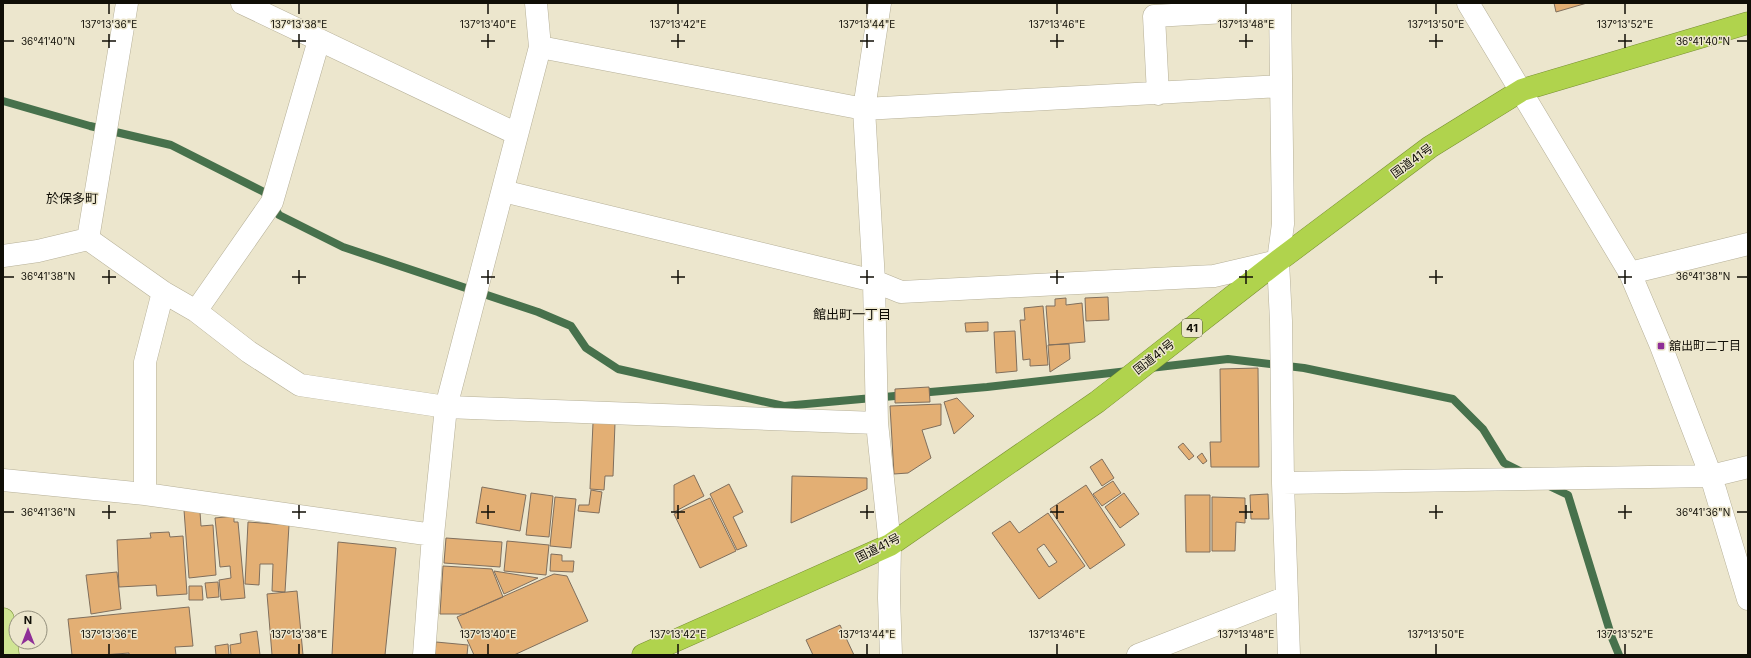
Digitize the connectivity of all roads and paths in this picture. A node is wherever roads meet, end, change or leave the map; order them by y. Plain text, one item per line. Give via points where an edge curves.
1 (127, 3) edge
2 (242, 3) edge
3 (536, 3) edge
4 (880, 3) edge
5 (1468, 3) edge
6 (1280, 6) edge
7 (1748, 23) edge
8 (319, 40) junction
9 (540, 47) junction
10 (1281, 86) junction
11 (1522, 90) junction
12 (1158, 94) junction
13 (864, 109) junction
14 (517, 134) junction
15 (502, 191) junction
16 (88, 240) junction
17 (1748, 244) edge
18 (3, 256) edge
19 (1278, 261) junction
20 (1630, 273) junction
21 (874, 281) junction
22 (163, 292) junction
23 (196, 311) junction
24 (446, 407) junction
25 (877, 423) junction
26 (1748, 467) edge
27 (1711, 476) junction
28 (3, 480) edge
29 (1283, 483) junction
30 (145, 494) junction
31 (433, 535) junction
32 (890, 544) junction
33 (1287, 597) junction
34 (1748, 599) edge
35 (3, 619) edge
36 (8, 655) edge
37 (424, 655) edge
38 (642, 655) edge
39 (891, 655) edge
40 (1138, 655) edge
41 (1289, 655) edge

1 - 16 street
2 - 8 street
3 - 9 street
4 - 13 street
5 - 11 street
6 - 10 street
6 - 12 street via 1154,16
7 - 11 highway, 国道41号 / 41
8 - 14 street
8 - 23 street via 272,202
9 - 13 street
9 - 14 street
10 - 12 street
10 - 19 street via 1283,224
11 - 19 highway, 国道41号 / 41 via 1430,147
11 - 20 street
12 - 13 street
13 - 21 street
14 - 15 street
15 - 21 street
15 - 24 street
16 - 18 street
16 - 22 street
17 - 20 street
19 - 21 street via 1214,276 901,292
19 - 29 street
19 - 32 highway, 国道41号 / 41 via 1097,402
20 - 27 street
21 - 25 street
22 - 23 street
22 - 30 street via 145,362
23 - 24 street via 249,352 300,385
24 - 25 street
24 - 31 street
25 - 32 street
26 - 27 street
27 - 29 street
27 - 34 street
28 - 30 street
29 - 33 street
30 - 31 street
31 - 37 street
32 - 38 highway, 国道41号 / 41
32 - 39 street
33 - 40 street
33 - 41 street
35 - 36 main road

